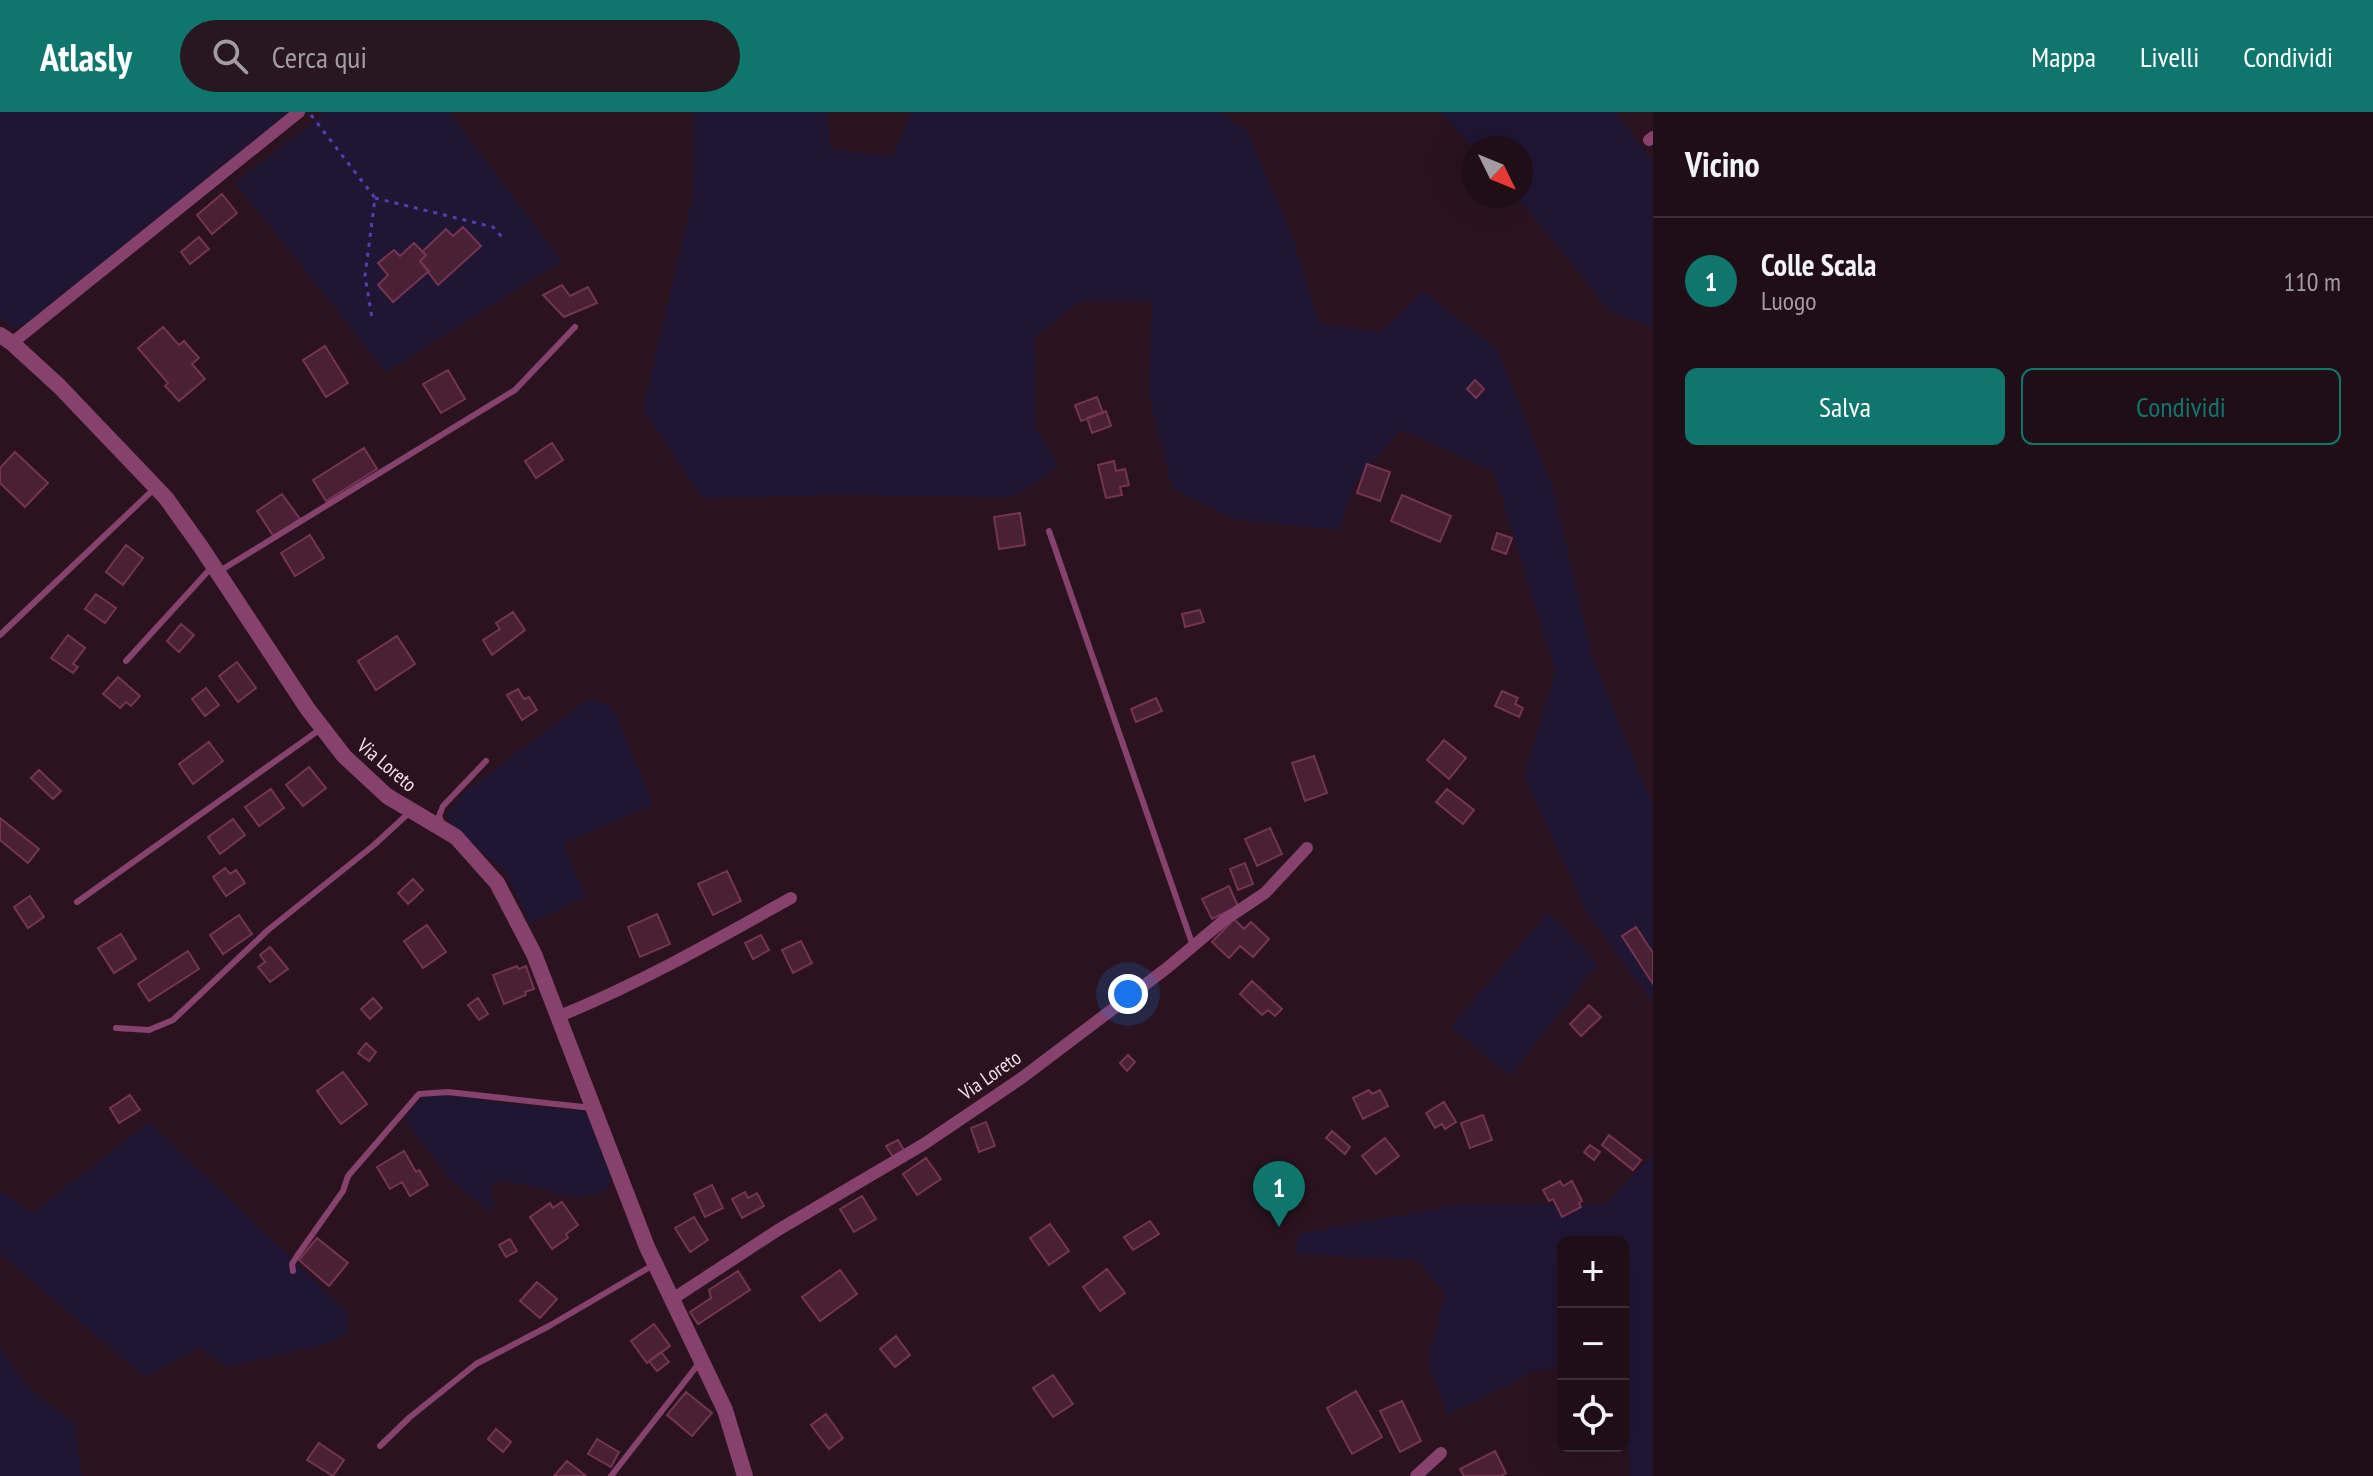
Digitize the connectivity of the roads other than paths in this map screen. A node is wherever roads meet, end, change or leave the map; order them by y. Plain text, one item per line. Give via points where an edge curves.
1 (299, 112) edge
2 (575, 327) dead end
3 (4, 336) edge
4 (157, 487) junction
5 (1049, 531) dead end
6 (216, 568) junction
7 (0, 635) edge
8 (126, 661) dead end
9 (322, 728) junction
10 (486, 761) dead end
11 (411, 810) junction
12 (445, 829) junction
13 (1307, 848) dead end
14 (791, 898) dead end
15 (77, 902) dead end
16 (1193, 946) junction
17 (557, 1017) junction
18 (116, 1028) dead end
19 (592, 1108) junction
20 (655, 1264) junction
21 (293, 1271) dead end
22 (671, 1300) junction
23 (702, 1359) junction
24 (380, 1446) dead end
25 (1441, 1453) dead end
26 (611, 1476) edge
27 (745, 1476) edge
28 (1416, 1476) edge

1 - 3 street, Via Loreto
2 - 6 lane via 515,390
3 - 4 street, Via Loreto
4 - 6 street, Via Loreto
4 - 7 lane
5 - 16 lane
6 - 8 lane
6 - 9 street, Via Loreto
9 - 11 street, Via Loreto via 354,767
9 - 15 lane
10 - 12 lane via 439,811
11 - 12 street, Via Loreto
11 - 18 lane via 268,930 173,1020 149,1030
12 - 17 street, Via Loreto via 503,892
13 - 16 street, Via Loreto via 1265,893
14 - 17 street via 670,966
16 - 22 street, Via Loreto via 952,1126
17 - 19 street, Via Loreto
19 - 20 street, Via Loreto
19 - 21 lane via 448,1092 419,1094 348,1176 292,1264
20 - 22 street, Via Loreto
20 - 24 lane via 476,1364
22 - 23 street, Via Loreto
23 - 26 lane
23 - 27 street, Via Loreto
25 - 28 street

